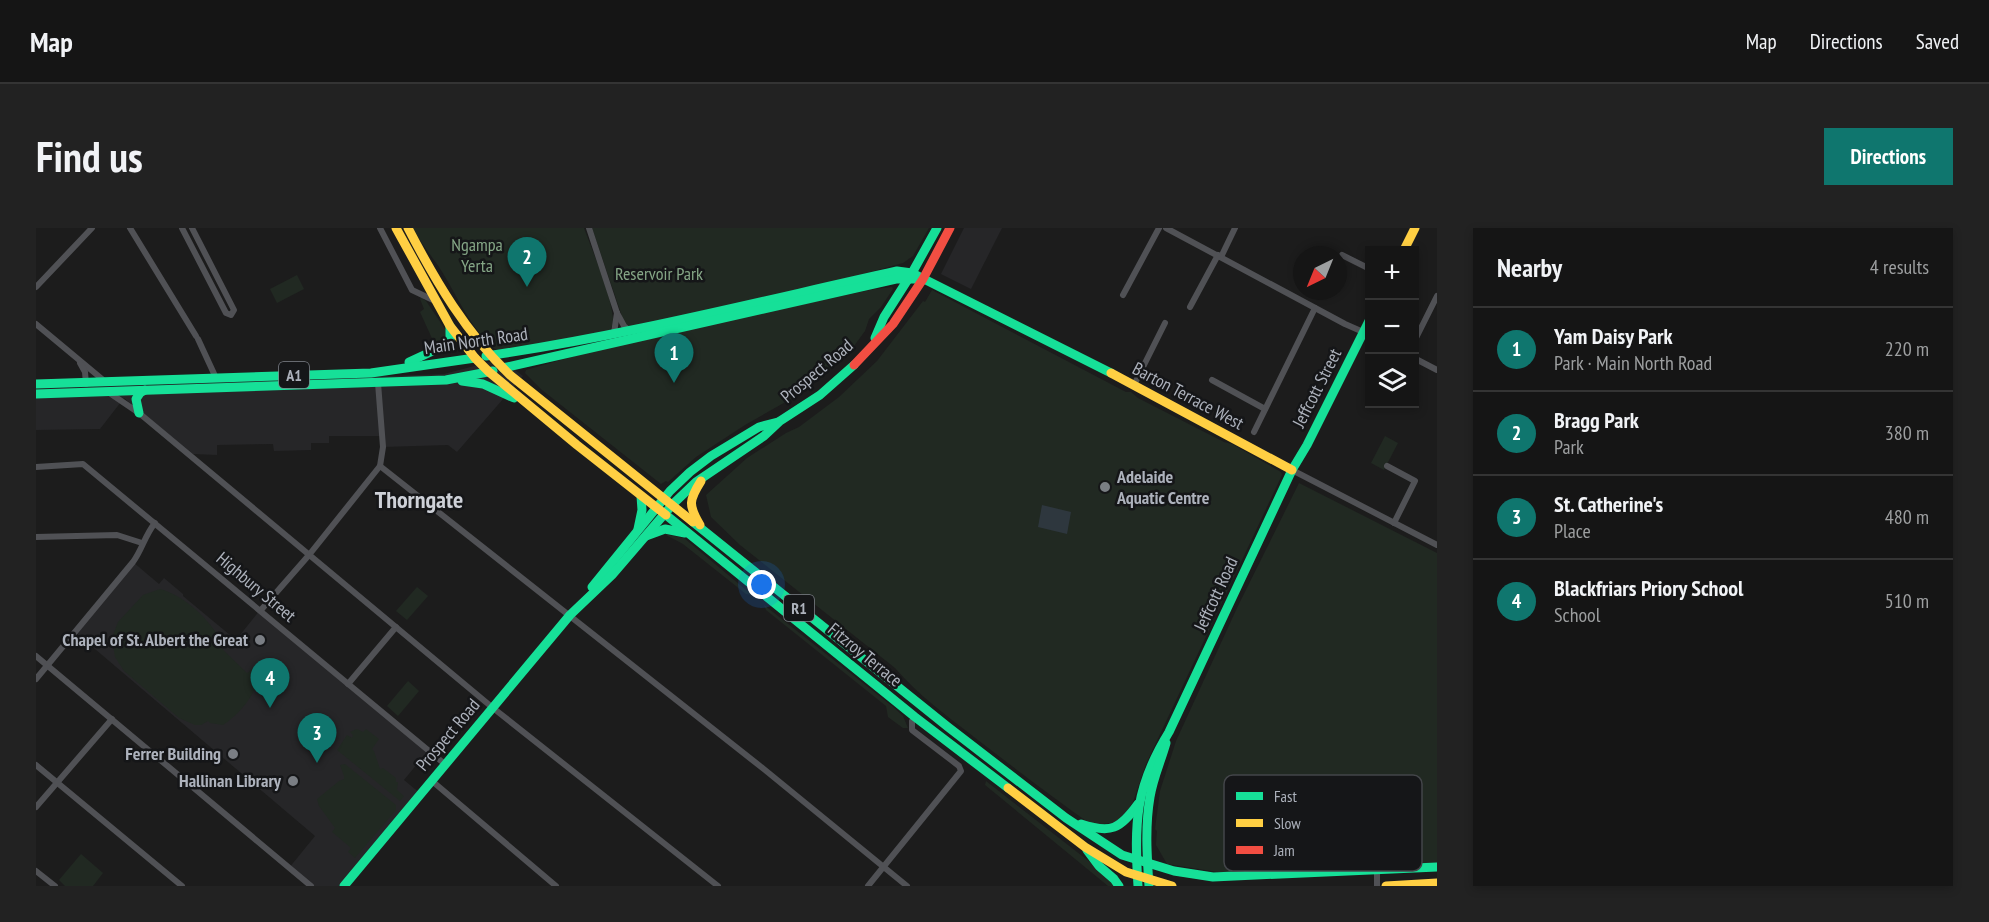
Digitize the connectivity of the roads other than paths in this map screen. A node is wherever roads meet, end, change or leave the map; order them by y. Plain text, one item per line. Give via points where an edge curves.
1 (92, 228) edge
2 (130, 228) edge
3 (182, 228) edge
4 (192, 228) edge
5 (380, 228) edge
6 (396, 228) edge
7 (408, 228) edge
8 (589, 228) edge
9 (937, 228) edge
10 (950, 228) edge
11 (1159, 228) edge
12 (1166, 228) edge
13 (1235, 228) edge
14 (1415, 228) edge
15 (1406, 246) edge
16 (1220, 256) junction
17 (1347, 258) edge
18 (1365, 266) edge
19 (910, 276) junction
20 (923, 279) junction
21 (36, 287) edge
22 (1123, 295) dead end
23 (1437, 296) edge
24 (435, 301) junction
25 (1190, 307) dead end
26 (1315, 308) junction
27 (617, 313) junction
28 (1165, 323) dead end
29 (36, 324) edge
30 (450, 326) junction
31 (629, 330) junction
32 (1419, 332) edge
33 (614, 333) junction
34 (1365, 333) edge
35 (1365, 335) edge
36 (873, 343) junction
37 (490, 356) junction
38 (475, 358) junction
39 (78, 359) junction
40 (1419, 361) edge
41 (503, 368) junction
42 (1437, 370) edge
43 (382, 372) junction
44 (489, 372) junction
45 (446, 380) junction
46 (1212, 380) dead end
47 (217, 383) junction
48 (378, 383) junction
49 (36, 384) edge
50 (1134, 385) junction
51 (86, 387) junction
52 (105, 387) junction
53 (145, 390) junction
54 (36, 394) edge
55 (531, 406) junction
56 (1265, 409) junction
57 (139, 413) junction
58 (780, 421) junction
59 (1254, 432) dead end
60 (584, 435) junction
61 (577, 445) junction
62 (36, 466) edge
63 (380, 466) junction
64 (1387, 466) dead end
65 (1292, 470) junction
66 (708, 472) junction
67 (641, 496) junction
68 (668, 501) junction
69 (660, 511) junction
70 (155, 523) junction
71 (1394, 523) junction
72 (702, 528) junction
73 (642, 533) junction
74 (692, 535) junction
75 (36, 537) edge
76 (142, 543) junction
77 (1437, 545) edge
78 (309, 555) junction
79 (762, 578) junction
80 (764, 595) junction
81 (261, 610) junction
82 (570, 615) junction
83 (815, 620) junction
84 (396, 627) junction
85 (36, 656) edge
86 (48, 665) junction
87 (863, 674) junction
88 (887, 678) junction
89 (36, 679) edge
90 (348, 684) junction
91 (493, 708) junction
92 (915, 717) junction
93 (112, 719) junction
94 (948, 727) junction
95 (1169, 732) junction
96 (36, 765) edge
97 (446, 765) junction
98 (986, 772) junction
99 (432, 781) junction
100 (57, 783) junction
101 (1138, 804) junction
102 (36, 807) edge
103 (1066, 818) junction
104 (1085, 848) junction
105 (1135, 860) junction
106 (1147, 864) junction
107 (884, 867) junction
108 (1437, 867) edge
109 (1422, 868) edge
110 (36, 871) edge
111 (1377, 871) joint
112 (1138, 881) edge
113 (1148, 883) edge
114 (1437, 883) edge
115 (54, 886) edge
116 (182, 886) edge
117 (310, 886) edge
118 (344, 886) edge
119 (556, 886) edge
120 (718, 886) edge
121 (868, 886) edge
122 (907, 886) edge
123 (1119, 886) edge
124 (1172, 886) edge
125 (1377, 886) edge
126 (1386, 886) edge

1 - 21 street
2 - 47 street via 197,338
3 - 4 street via 226,313 231,315 234,310
5 - 24 street via 412,290
6 - 24 main road, R1
7 - 37 main road, R1 via 451,301
8 - 27 street
9 - 19 main road, Prospect Road
10 - 20 main road, Prospect Road
11 - 22 street
12 - 16 street
13 - 16 street
14 - 15 main road
16 - 25 street
16 - 26 street
17 - 18 street
19 - 20 main road
19 - 31 main road, Main North Road via 897,271
19 - 36 main road, Prospect Road
19 - 41 main road, Main North Road
20 - 36 main road, Prospect Road via 893,324
20 - 50 main road, Barton Terrace West
23 - 32 street
24 - 30 main road, R1
26 - 34 street
26 - 56 street
27 - 31 street
27 - 33 street
28 - 50 street
29 - 39 street
30 - 38 main road, R1
30 - 43 main road via 450,343
31 - 33 main road, Main North Road
33 - 37 main road, Main North Road
35 - 65 main road, Jeffcott Street
36 - 58 main road, Prospect Road via 829,387
37 - 38 main road, Main North Road / A1
37 - 41 main road, Fitzroy Terrace / R1
38 - 43 main road, Main North Road / A1
38 - 44 main road, R1
39 - 51 street via 85,372
39 - 52 street
40 - 42 street
41 - 44 main road, Main North Road
41 - 60 main road, Fitzroy Terrace / R1
43 - 47 main road, Main North Road / A1
44 - 45 main road, Main North Road / A1
44 - 55 main road, Fitzroy Terrace / R1
45 - 48 main road, Main North Road / A1
45 - 55 main road via 483,384
46 - 56 street
47 - 48 main road, Main North Road / A1
47 - 52 main road, Main North Road / A1
47 - 53 main road, Main North Road / A1
48 - 63 street via 383,447
49 - 51 main road, Main North Road / A1
50 - 65 main road, Barton Terrace West
51 - 52 main road, Main North Road / A1
51 - 54 main road, Main North Road / A1
52 - 53 main road, Main North Road / A1
52 - 57 street
53 - 57 main road via 136,399
55 - 61 main road, Fitzroy Terrace / R1
56 - 59 street
57 - 78 street
58 - 66 main road, Prospect Road
58 - 68 main road, Prospect Road via 759,427 711,456 690,472
60 - 61 main road
60 - 68 main road, Fitzroy Terrace / R1
61 - 67 main road, Fitzroy Terrace / R1
62 - 70 street, Highbury Street via 83,464
63 - 78 street
63 - 82 street
64 - 71 street via 1415,481
65 - 71 street, Barton Terrace West
65 - 95 main road, Jeffcott Road
66 - 68 main road, Prospect Road
66 - 72 main road via 690,504
67 - 69 main road, Fitzroy Terrace / R1
67 - 73 main road
68 - 69 main road, Prospect Road
68 - 72 main road, Fitzroy Terrace / R1
69 - 73 main road, Prospect Road
69 - 74 main road, Fitzroy Terrace / R1
70 - 76 street
70 - 81 street, Highbury Street
71 - 77 street, Barton Terrace West
72 - 79 main road, Fitzroy Terrace / R1
73 - 74 main road via 664,528
73 - 82 main road, Prospect Road via 612,575
74 - 80 main road, Fitzroy Terrace / R1
75 - 76 street via 117,535
76 - 86 street via 133,562
78 - 81 street
78 - 84 street
79 - 80 main road
79 - 83 main road, Fitzroy Terrace / R1
80 - 87 main road, Fitzroy Terrace / R1
81 - 90 street, Highbury Street
82 - 91 main road, Prospect Road
82 - 107 street
83 - 87 main road via 812,627 850,657
83 - 88 main road, Fitzroy Terrace / R1
84 - 90 street
84 - 91 street
85 - 86 street
86 - 89 street
86 - 93 street
87 - 92 main road, Fitzroy Terrace / R1
88 - 92 main road via 896,693 914,708
88 - 94 main road, Fitzroy Terrace / R1
90 - 97 street, Highbury Street
91 - 97 main road, Prospect Road
91 - 120 street
92 - 98 main road, Fitzroy Terrace / R1
92 - 107 street via 912,730 961,771
93 - 100 street
93 - 117 street
94 - 98 main road via 985,764
94 - 103 main road, Fitzroy Terrace / R1
95 - 101 main road, Jeffcott Road via 1150,766
95 - 106 main road, Jeffcott Road via 1151,793
96 - 100 street
97 - 99 main road, Prospect Road
98 - 104 main road, Fitzroy Terrace / R1
99 - 118 main road, Prospect Road
99 - 119 street
100 - 102 street
100 - 116 street
101 - 103 main road via 1126,821 1105,831
101 - 105 main road, Jeffcott Road
103 - 105 main road, Fitzroy Terrace / R1
104 - 112 main road, Fitzroy Terrace / R1
104 - 123 main road
105 - 106 main road, R1
105 - 112 main road, Jeffcott Road
106 - 111 main road, R1 via 1213,877
106 - 113 main road, Jeffcott Road
107 - 121 street
107 - 122 street
108 - 109 main road, R1
110 - 115 street
111 - 125 street
112 - 113 main road, Fitzroy Terrace / R1
113 - 124 main road, R1
114 - 126 main road

